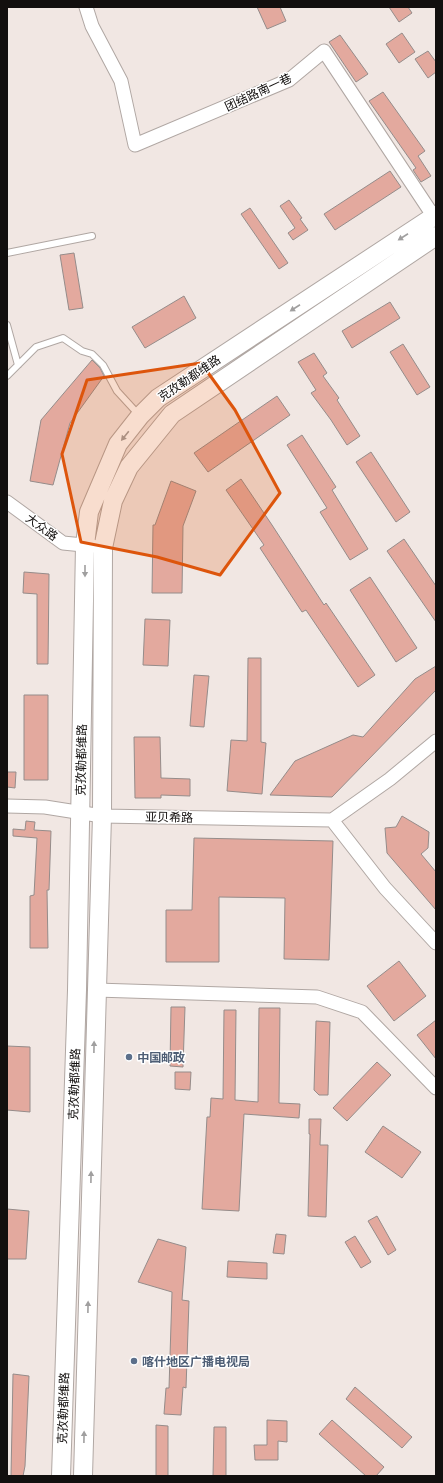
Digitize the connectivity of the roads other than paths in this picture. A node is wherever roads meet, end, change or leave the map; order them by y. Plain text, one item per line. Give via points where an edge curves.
1 (86, 7) edge
2 (435, 217) edge
3 (92, 236) dead end
4 (436, 236) edge
5 (7, 253) edge
6 (7, 325) edge
7 (18, 365) junction
8 (7, 376) edge
9 (140, 416) junction
10 (7, 502) edge
11 (85, 545) junction
12 (103, 548) junction
13 (436, 740) edge
14 (7, 806) edge
15 (80, 812) junction
16 (102, 816) junction
17 (332, 820) junction
18 (436, 943) edge
19 (96, 990) junction
20 (436, 1088) edge
21 (61, 1476) edge
22 (83, 1476) edge

1 - 2 street, 团结路南一巷 via 92,26 121,81 135,145 289,80 324,51
2 -> 9 main road, 克孜勒都维路 via 158,398
3 - 5 lane
4 - 12 main road, 克孜勒都维路 via 172,414 129,467 113,501
6 - 7 lane
7 - 8 lane
7 - 9 lane via 36,347 63,338 92,354 103,365 117,391
9 -> 11 main road, 克孜勒都维路 via 118,444 101,482 89,512
10 - 11 street, 大众路 via 63,543
11 - 12 street, 大众路
11 -> 15 main road, 克孜勒都维路
12 - 16 main road, 克孜勒都维路
13 - 17 street via 390,779
14 - 15 street, 亚贝希路 via 45,807
15 - 16 street, 亚贝希路
15 - 21 main road, 克孜勒都维路
16 - 17 street, 亚贝希路
16 - 19 main road, 克孜勒都维路
17 - 18 street via 385,888
19 - 20 street via 317,997 362,1012
22 -> 19 main road, 克孜勒都维路

